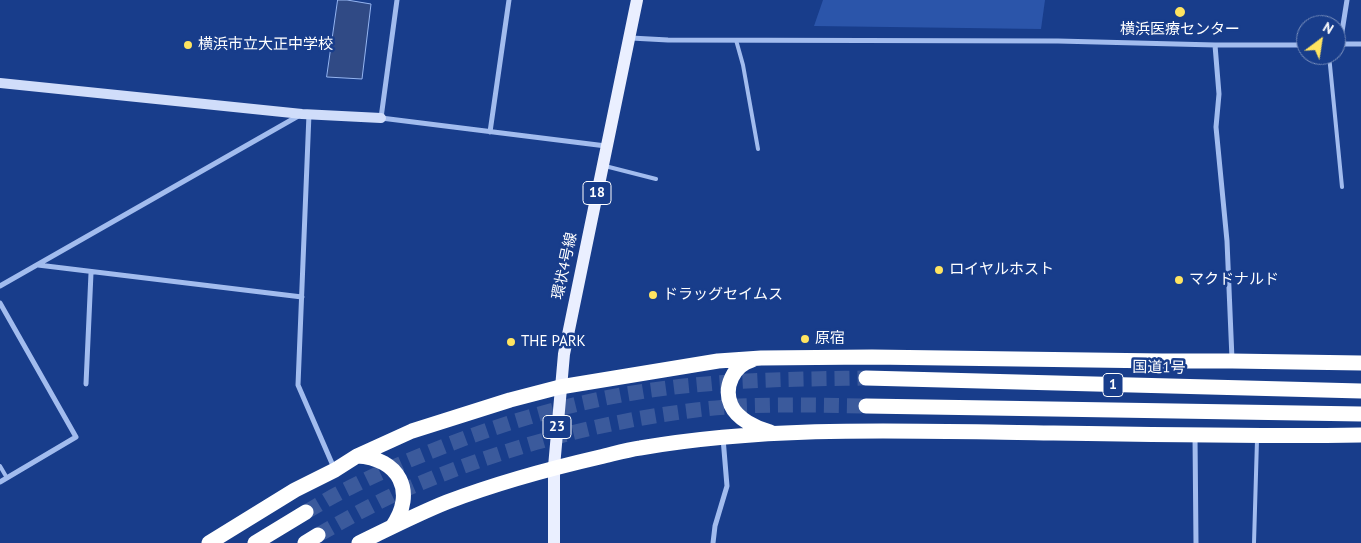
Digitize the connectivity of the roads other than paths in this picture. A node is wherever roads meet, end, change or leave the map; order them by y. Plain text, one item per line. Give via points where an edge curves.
1 (397, 0) edge
2 (509, 0) edge
3 (637, 0) edge
4 (1347, 0) edge
5 (1344, 15) edge
6 (630, 38) junction
7 (736, 40) junction
8 (1346, 44) edge
9 (1361, 44) edge
10 (1216, 45) junction
11 (1296, 45) edge
12 (1330, 65) edge
13 (0, 83) edge
14 (306, 114) junction
15 (382, 118) junction
16 (490, 132) junction
17 (606, 146) junction
18 (758, 149) dead end
19 (602, 165) junction
20 (656, 179) dead end
21 (1342, 187) dead end
22 (37, 265) junction
23 (91, 273) junction
24 (0, 286) edge
25 (302, 297) junction
26 (0, 303) edge
27 (761, 358) junction
28 (1232, 361) junction
29 (1361, 364) edge
30 (866, 378) tunnel mouth
31 (86, 384) dead end
32 (560, 387) junction
33 (1361, 391) edge
34 (866, 406) tunnel mouth
35 (1361, 414) edge
36 (773, 433) junction
37 (1195, 435) junction
38 (1361, 435) edge
39 (1257, 436) junction
40 (723, 437) junction
41 (357, 456) junction
42 (0, 466) edge
43 (554, 467) junction
44 (335, 470) junction
45 (7, 478) junction
46 (0, 482) edge
47 (306, 512) tunnel mouth
48 (392, 527) junction
49 (318, 535) tunnel mouth
50 (209, 543) edge
51 (255, 543) edge
52 (305, 543) edge
53 (359, 543) edge
54 (554, 543) edge
55 (713, 543) edge
56 (1196, 543) edge
57 (1254, 543) edge

1 - 15 street
2 - 16 street
3 - 6 main road, 環状4号線 / 18
4 - 5 street
6 - 7 street
6 - 17 main road, 環状4号線 / 18
7 - 10 street via 1058,40
7 - 18 lane
8 - 9 street
10 - 11 street
10 - 28 street via 1219,94 1216,127 1227,241
12 - 21 lane
13 - 14 street
14 - 15 street
14 - 22 street
14 - 25 street
15 - 16 street
16 - 17 street
17 - 19 main road, 環状4号線 / 18
19 - 20 lane
19 - 32 main road, 環状4号線 / 18
22 - 23 street
22 - 24 street
23 - 25 street
23 - 31 street
25 - 44 street via 298,385
26 - 45 street via 76,437
27 - 28 highway
27 - 32 highway via 718,361
27 - 36 highway via 739,367 733,375 729,395 731,406 738,415 748,423
28 - 29 highway
30 - 33 highway, 国道1号 / 1
32 - 41 highway via 412,431
32 - 43 main road, 環状4号線 / 23
34 - 35 highway, 1
36 - 37 highway via 907,431
36 - 40 highway
37 - 39 highway
37 - 56 street
38 - 39 highway
39 - 57 lane
40 - 43 highway via 637,448
40 - 55 street via 727,486
41 - 44 highway
41 - 48 highway via 380,461 398,476 404,500
42 - 45 lane
43 - 48 highway via 447,502
43 - 54 main road, 環状4号線 / 23
44 - 50 highway via 295,490
45 - 46 street
47 - 51 highway
48 - 53 highway
49 - 52 highway

